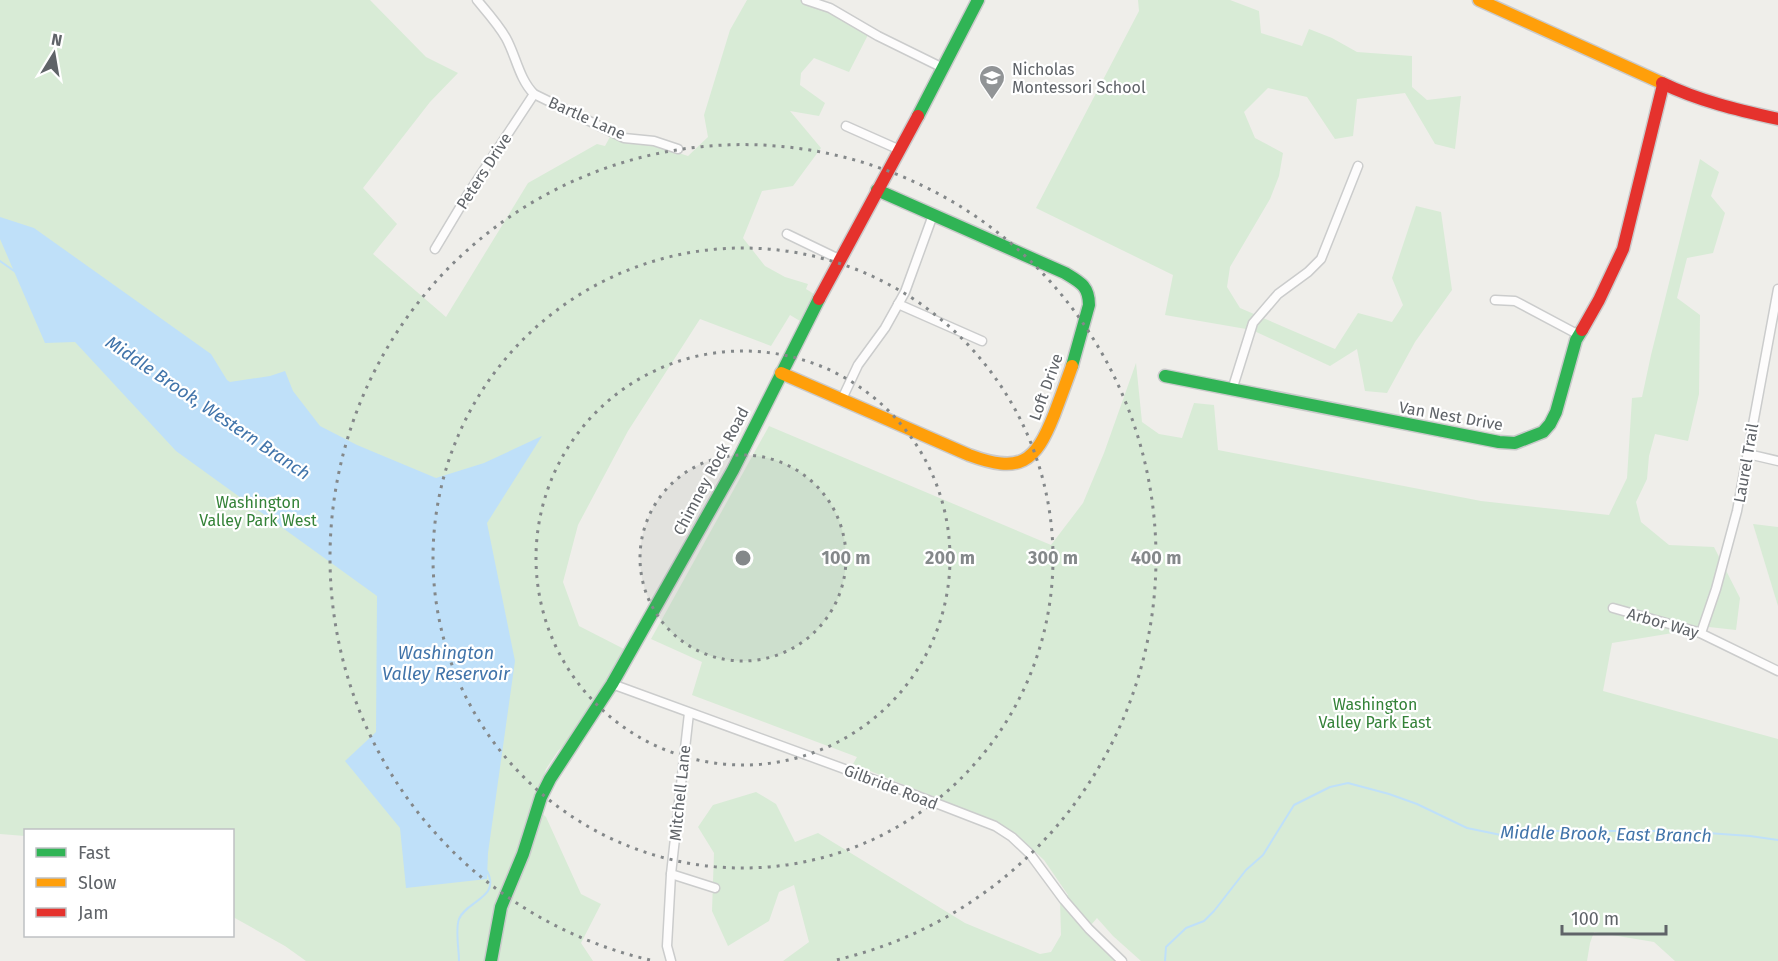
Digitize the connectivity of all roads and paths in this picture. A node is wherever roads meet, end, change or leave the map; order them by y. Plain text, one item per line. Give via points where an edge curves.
1 (477, 0) edge
2 (806, 0) edge
3 (978, 0) edge
4 (1479, 0) edge
5 (943, 68) junction
6 (1663, 85) junction
7 (534, 94) junction
8 (1778, 119) edge
9 (846, 126) dead end
10 (678, 149) dead end
11 (900, 150) junction
12 (1358, 166) dead end
13 (877, 190) junction
14 (933, 215) junction
15 (787, 234) dead end
16 (435, 249) dead end
17 (839, 259) junction
18 (1778, 289) edge
19 (1495, 300) dead end
20 (898, 304) junction
21 (1579, 334) junction
22 (982, 341) dead end
23 (781, 373) junction
24 (1165, 376) dead end
25 (1232, 390) junction
26 (842, 399) junction
27 (1748, 454) junction
28 (1778, 461) edge
29 (1613, 608) dead end
30 (1701, 633) junction
31 (1778, 670) edge
32 (612, 684) junction
33 (689, 712) junction
34 (671, 874) junction
35 (715, 888) dead end
36 (491, 961) edge
37 (671, 961) edge
38 (1122, 961) edge

1 - 7 street, Bartle Lane via 507,40
2 - 5 street via 830,8
3 - 5 street, Chimney Rock Road
4 - 6 street
5 - 11 street, Chimney Rock Road
6 - 8 street via 1705,101
6 - 21 street, Van Nest Drive via 1623,249
7 - 10 street, Bartle Lane via 624,138 654,141
7 - 16 street, Peters Drive
9 - 11 street
11 - 13 street, Chimney Rock Road
12 - 25 street via 1321,258 1278,294 1253,323
13 - 14 street, Loft Drive
13 - 17 street, Chimney Rock Road
14 - 20 street
14 - 26 street, Loft Drive via 1065,273 1084,285 1089,294 1085,324 1047,432 1037,451 1025,459 998,464
15 - 17 street
17 - 23 street, Chimney Rock Road
18 - 27 street, Laurel Trail
19 - 21 street via 1515,301
20 - 22 street
20 - 26 street via 858,365
21 - 25 street, Van Nest Drive via 1550,424 1543,432 1515,443
23 - 26 street, Loft Drive
23 - 32 street, Chimney Rock Road via 733,470
24 - 25 street, Van Nest Drive
27 - 28 street
27 - 30 street, Laurel Trail via 1732,533
29 - 30 street, Arbor Way
30 - 31 street, Arbor Way
32 - 33 street, Gilbride Road
32 - 36 street, Chimney Rock Road via 541,797 501,908
33 - 34 street, Mitchell Lane
33 - 38 street, Gilbride Road via 995,826 1030,854 1064,900
34 - 35 street
34 - 37 street, Mitchell Lane via 667,946

